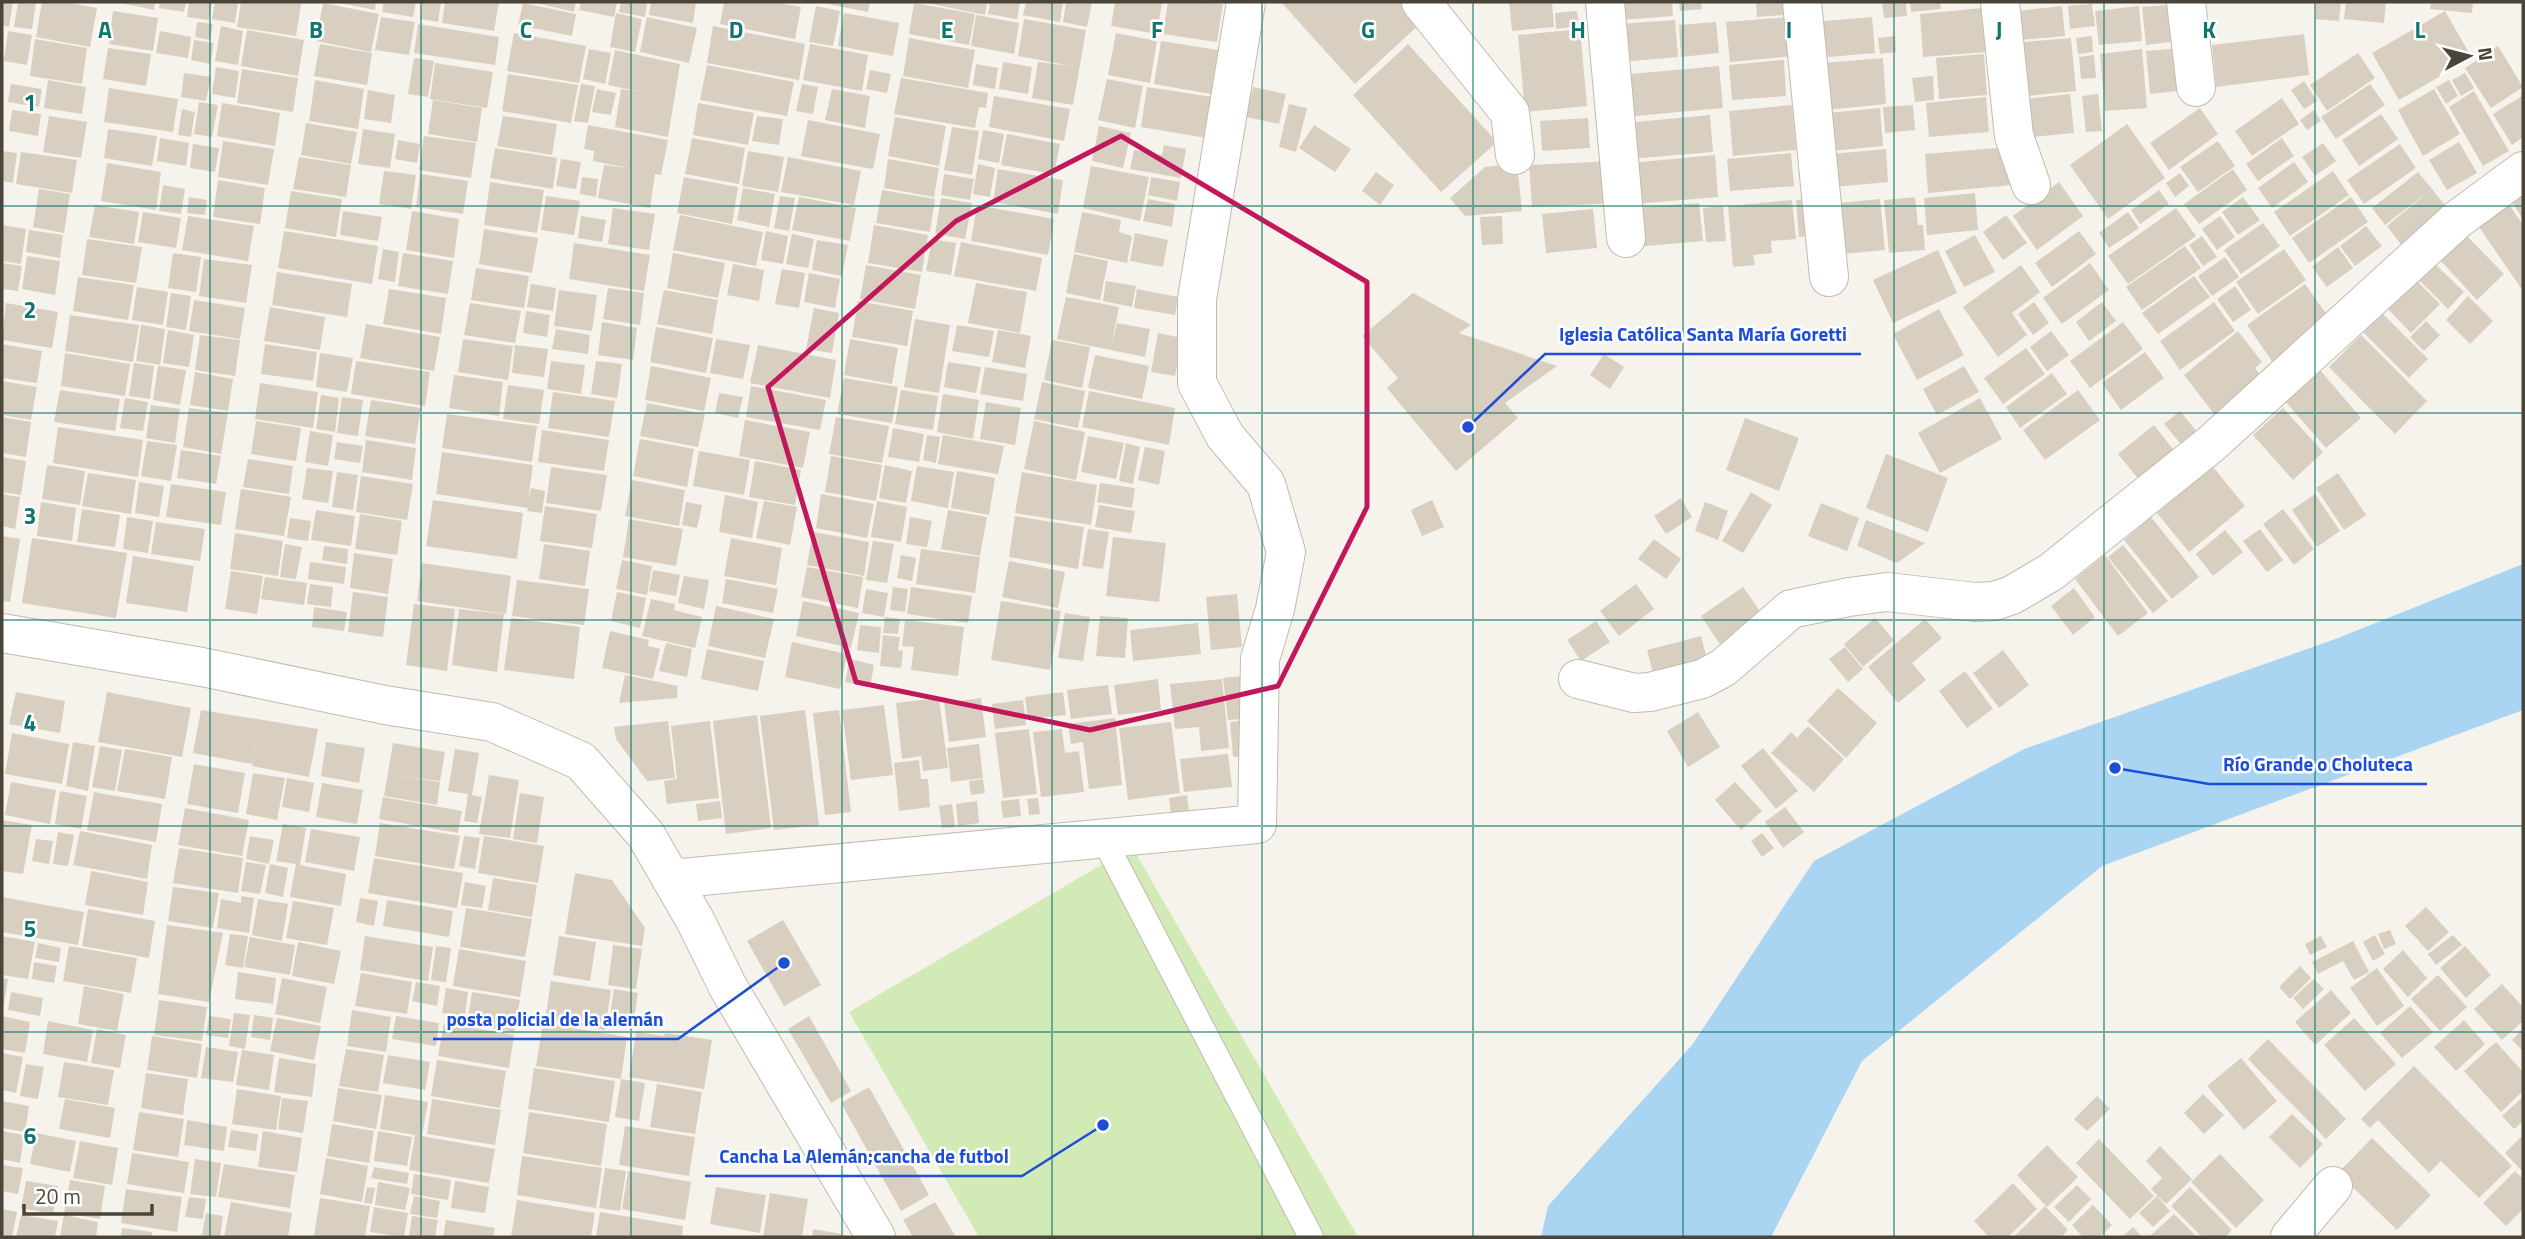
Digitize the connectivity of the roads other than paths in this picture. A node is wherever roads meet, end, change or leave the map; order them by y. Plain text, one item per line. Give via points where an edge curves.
1 (1246, 2) edge
2 (1422, 2) edge
3 (1605, 2) edge
4 (1802, 2) edge
5 (2000, 2) edge
6 (2186, 2) edge
7 (2196, 87) dead end
8 (1515, 155) dead end
9 (2523, 171) edge
10 (2031, 185) dead end
11 (1626, 238) dead end
12 (1829, 277) dead end
13 (2, 633) edge
14 (1578, 679) dead end
15 (1103, 838) junction
16 (671, 879) junction
17 (2333, 1186) dead end
18 (876, 1237) edge
19 (1311, 1237) edge
20 (2290, 1237) edge

1 - 15 street via 1197,299 1197,383 1225,436 1266,484 1286,552 1260,659 1257,824
2 - 8 street via 1510,113
3 - 11 street
4 - 12 street
5 - 10 street via 2014,136
6 - 7 street
9 - 14 street via 2458,219 2211,444 2051,572 2011,595 1975,602 1887,592 1849,597 1791,609 1723,668 1702,679 1634,693
13 - 16 street via 492,722 581,761 646,835
15 - 16 street
15 - 19 lane
16 - 18 street via 728,987
17 - 20 street

